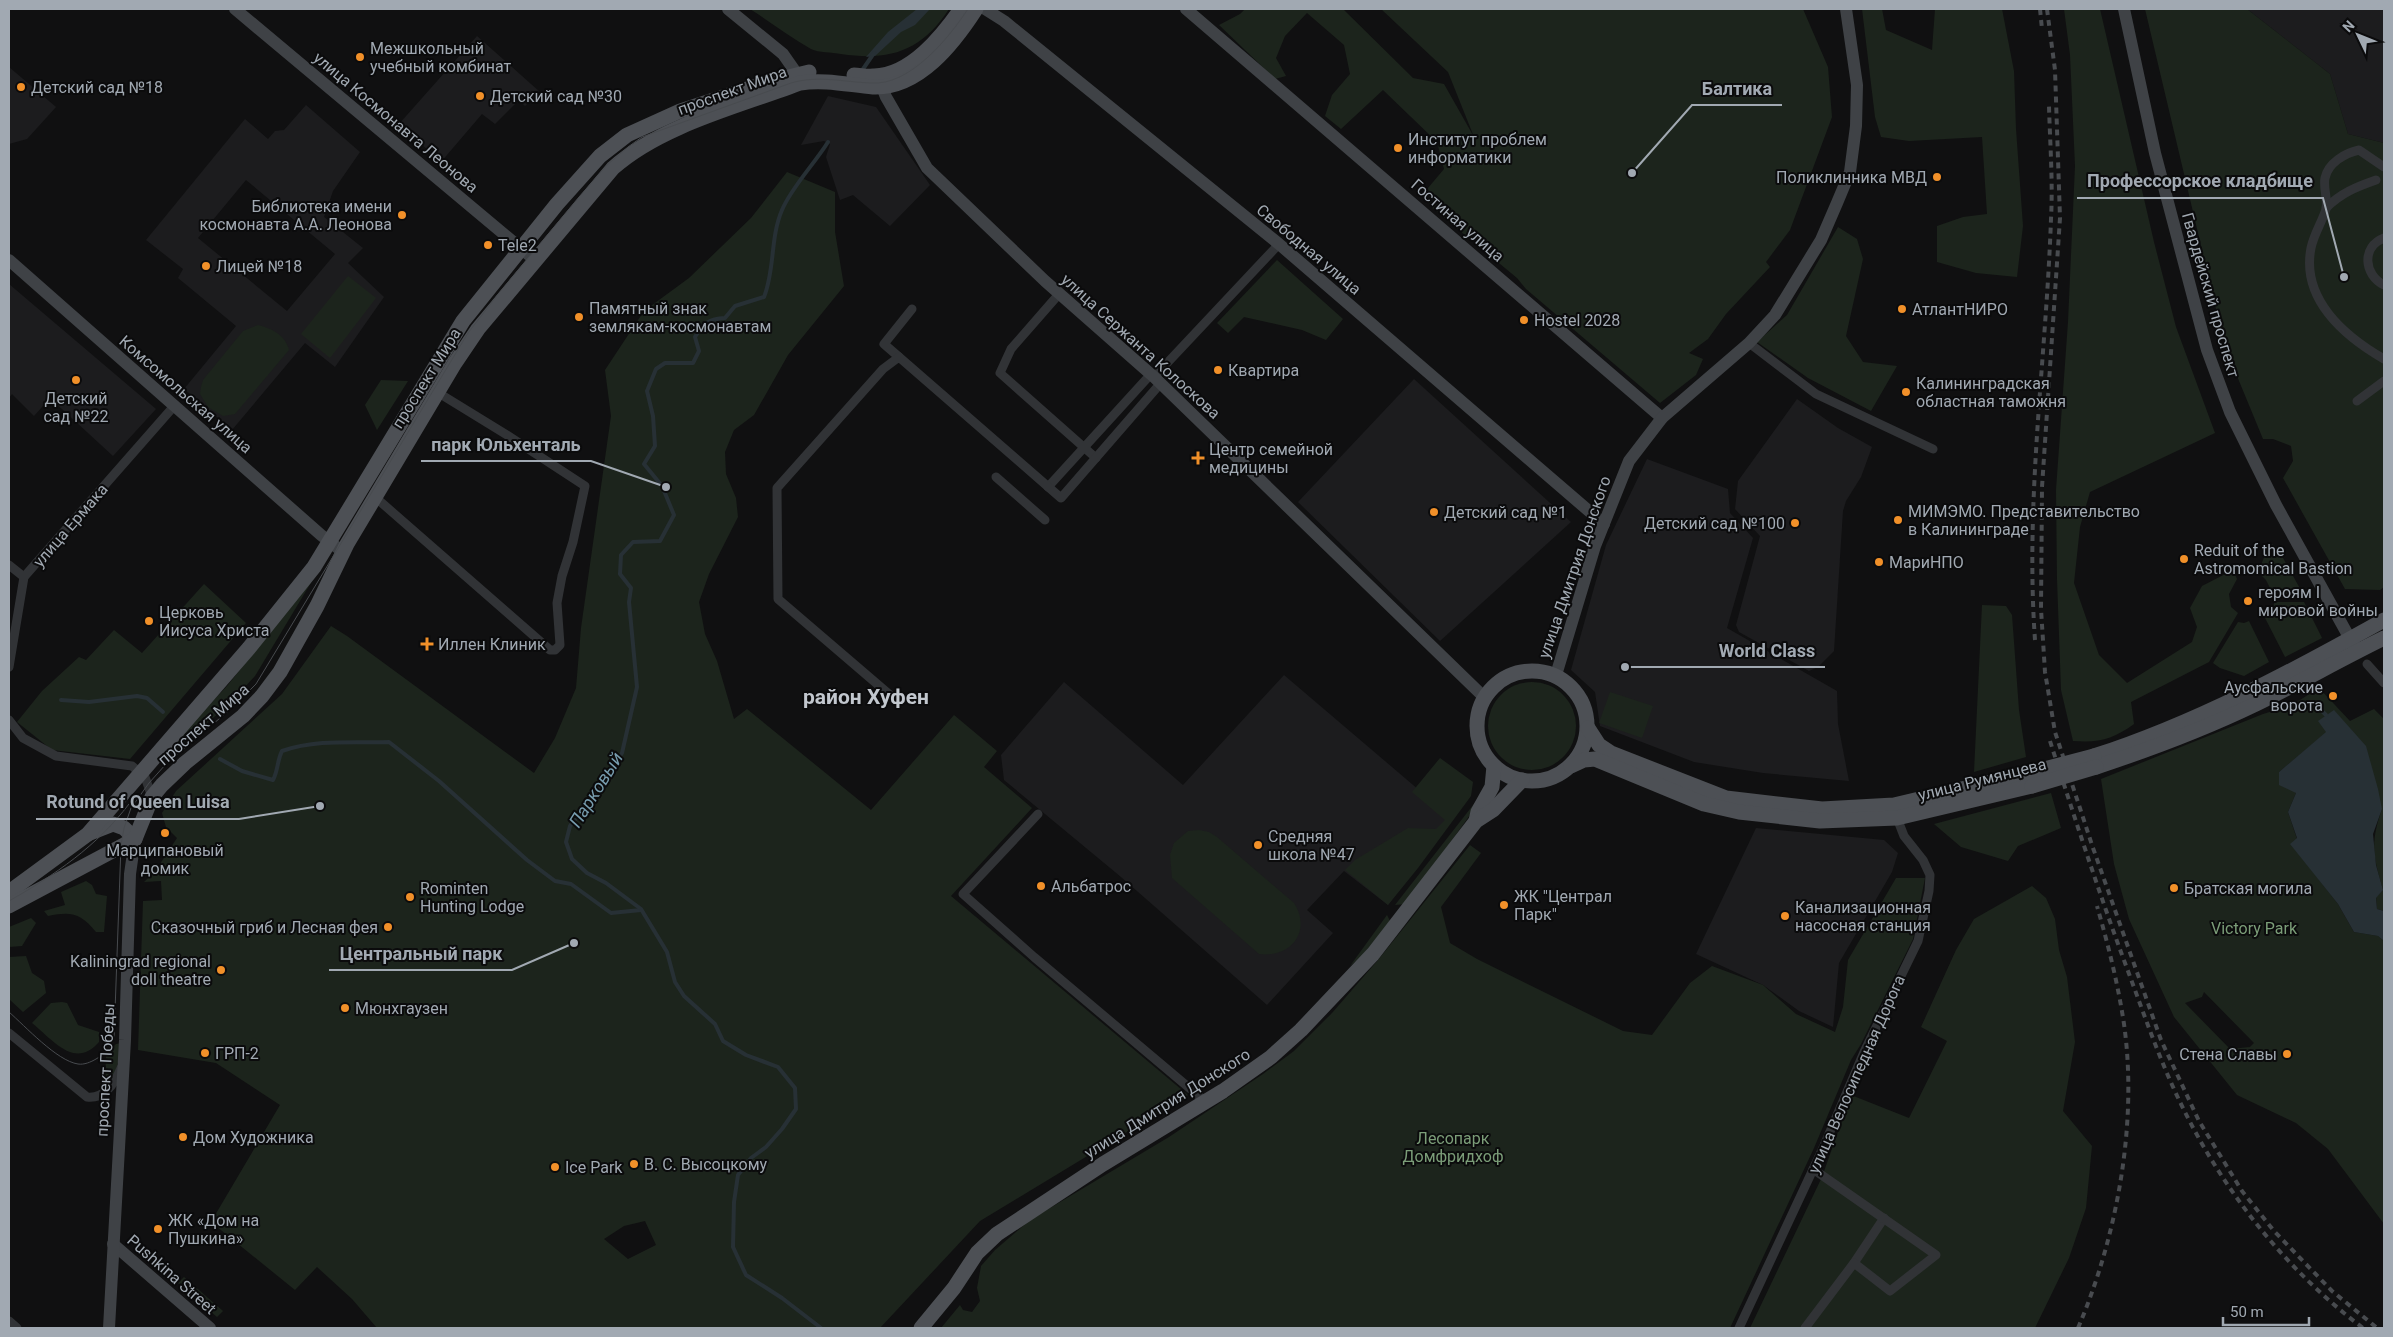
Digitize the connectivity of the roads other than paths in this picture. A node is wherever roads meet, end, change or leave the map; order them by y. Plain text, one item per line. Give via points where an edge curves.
1 (235, 9) edge
2 (728, 9) edge
3 (961, 9) edge
4 (976, 9) edge
5 (985, 9) edge
6 (1186, 9) edge
7 (1846, 9) edge
8 (2124, 9) edge
9 (797, 74) junction
10 (814, 76) junction
11 (876, 83) junction
12 (2384, 167) edge
13 (2376, 180) dead end
14 (2326, 208) junction
15 (2384, 238) edge
16 (1279, 244) junction
17 (522, 248) junction
18 (9, 260) edge
19 (536, 261) junction
20 (2384, 284) edge
21 (1059, 294) junction
22 (912, 309) dead end
23 (1749, 343) junction
24 (899, 357) junction
25 (2384, 358) edge
26 (1155, 379) junction
27 (2384, 381) edge
28 (437, 392) junction
29 (2357, 401) dead end
30 (175, 405) junction
31 (1662, 418) junction
32 (1084, 448) junction
33 (1933, 448) dead end
34 (1096, 458) junction
35 (996, 477) dead end
36 (1048, 487) junction
37 (375, 497) junction
38 (1045, 520) dead end
39 (1604, 524) junction
40 (330, 543) junction
41 (343, 552) junction
42 (9, 565) edge
43 (24, 577) junction
44 (2384, 620) edge
45 (2384, 638) edge
46 (2353, 646) junction
47 (2367, 664) dead end
48 (9, 667) edge
49 (1556, 675) junction
50 (2384, 684) edge
51 (890, 695) dead end
52 (1485, 698) junction
53 (9, 720) edge
54 (1588, 728) junction
55 (1494, 766) junction
56 (1571, 766) junction
57 (142, 772) junction
58 (1522, 780) junction
59 (2031, 780) junction
60 (152, 797) junction
61 (1038, 814) dead end
62 (1898, 818) junction
63 (1476, 821) junction
64 (88, 834) junction
65 (134, 839) junction
66 (9, 892) edge
67 (9, 906) edge
68 (9, 1033) edge
69 (123, 1063) junction
70 (1206, 1102) junction
71 (1813, 1169) junction
72 (1884, 1218) junction
73 (113, 1244) junction
74 (1854, 1263) junction
75 (9, 1321) edge
76 (17, 1328) edge
77 (109, 1328) edge
78 (210, 1328) edge
79 (921, 1328) edge
80 (1739, 1328) edge
81 (1805, 1328) edge

1 - 17 main road, улица Космонавта Леонова
2 - 9 main road via 783,54
3 - 11 main road, проспект Мира via 937,41
4 - 11 main road, проспект Мира via 946,49 926,68 912,78
5 - 16 main road, Свободная улица
6 - 31 main road, Гостиная улица
7 - 23 main road, улица Дмитрия Донского via 1856,85 1856,126 1850,172 1821,240 1774,315
8 - 46 main road, Гвардейский проспект via 2155,153 2207,350 2230,412 2276,505
9 - 10 main road, проспект Мира
9 - 17 main road, проспект Мира via 680,111 627,135 578,179
10 - 11 main road, проспект Мира
10 - 19 main road, проспект Мира via 677,129 630,153 587,198
11 - 21 main road, улица Сержанта Колоскова via 927,168
12 - 14 street via 2359,150 2348,152 2330,166 2325,178
13 - 14 street via 2355,187
14 - 25 street via 2311,249 2314,289 2324,309 2342,329
15 - 20 street via 2371,248 2367,260 2373,277
16 - 26 street
16 - 39 main road, Свободная улица
17 - 19 main road, улица Космонавта Леонова
17 - 40 main road, проспект Мира via 464,321
18 - 30 main road, Комсомольская улица
19 - 28 main road, проспект Мира via 478,329
21 - 26 main road, улица Сержанта Колоскова
21 - 32 street via 1010,349 1000,373
22 - 24 street via 884,344
23 - 31 main road, улица Дмитрия Донского
23 - 33 street via 1816,394
24 - 36 street
24 - 51 street via 883,370 777,488 778,599
26 - 32 street
26 - 34 street
26 - 52 main road, улица Сержанта Колоскова
27 - 29 street
28 - 37 main road, проспект Мира
28 - 37 street via 585,486 557,603 560,644 555,650 550,650
30 - 40 main road, Комсомольская улица
30 - 43 street, улица Ермака
31 - 39 main road, улица Дмитрия Донского via 1629,461
32 - 34 street
32 - 36 street
34 - 36 street via 1061,498
35 - 38 street
37 - 41 main road, проспект Мира
39 - 49 main road, улица Дмитрия Донского
40 - 41 main road, Комсомольская улица
40 - 57 main road, проспект Мира via 255,640
41 - 60 main road, проспект Мира via 280,672 262,696 243,716 171,774
42 - 43 street
43 - 48 street, улица Ермака
44 - 46 main road, улица Румянцева
45 - 46 main road, улица Румянцева
46 - 59 main road, улица Румянцева, bridge via 2095,762
47 - 50 street
49 - 52 main road, улица Дмитрия Донского via 1536,670 1516,673 1498,682
49 - 54 main road, улица Дмитрия Донского via 1573,688 1584,705
52 - 55 main road, улица Дмитрия Донского via 1478,715 1478,734 1484,752
53 - 57 street via 23,738 56,756 132,766
54 - 56 main road, улица Дмитрия Донского via 1584,747
54 - 59 main road, улица Румянцева via 1599,746 1611,753 1735,800 1822,809 1894,805
55 - 58 main road, улица Дмитрия Донского
55 - 63 main road, улица Дмитрия Донского via 1492,787
56 - 58 main road, улица Дмитрия Донского via 1540,781
56 - 62 main road, улица Румянцева via 1595,759 1704,804 1739,812 1820,821
57 - 60 street
57 - 64 main road, проспект Мира
58 - 63 main road, улица Дмитрия Донского
59 - 62 main road, улица Румянцева
60 - 65 main road, проспект Мира
61 - 70 street via 963,894
62 - 71 street, улица Велосипедная Дорога via 1904,836 1930,875 1918,941 1864,1052
63 - 70 main road, улица Дмитрия Донского via 1373,954 1315,1016 1271,1057
64 - 65 main road via 113,824 124,828
64 - 66 main road, проспект Мира
65 - 67 main road
65 - 69 main road, проспект Победы
68 - 69 street via 87,1097 98,1097 108,1089
69 - 73 main road, проспект Победы
70 - 79 main road, улица Дмитрия Донского via 1103,1164 997,1234 977,1253 954,1288
71 - 72 street
71 - 80 street, улица Велосипедная Дорога
72 - 74 street
72 - 74 street via 1936,1254 1890,1291
73 - 77 main road, проспект Победы
73 - 78 main road, Pushkina Street
74 - 81 street
75 - 76 street

